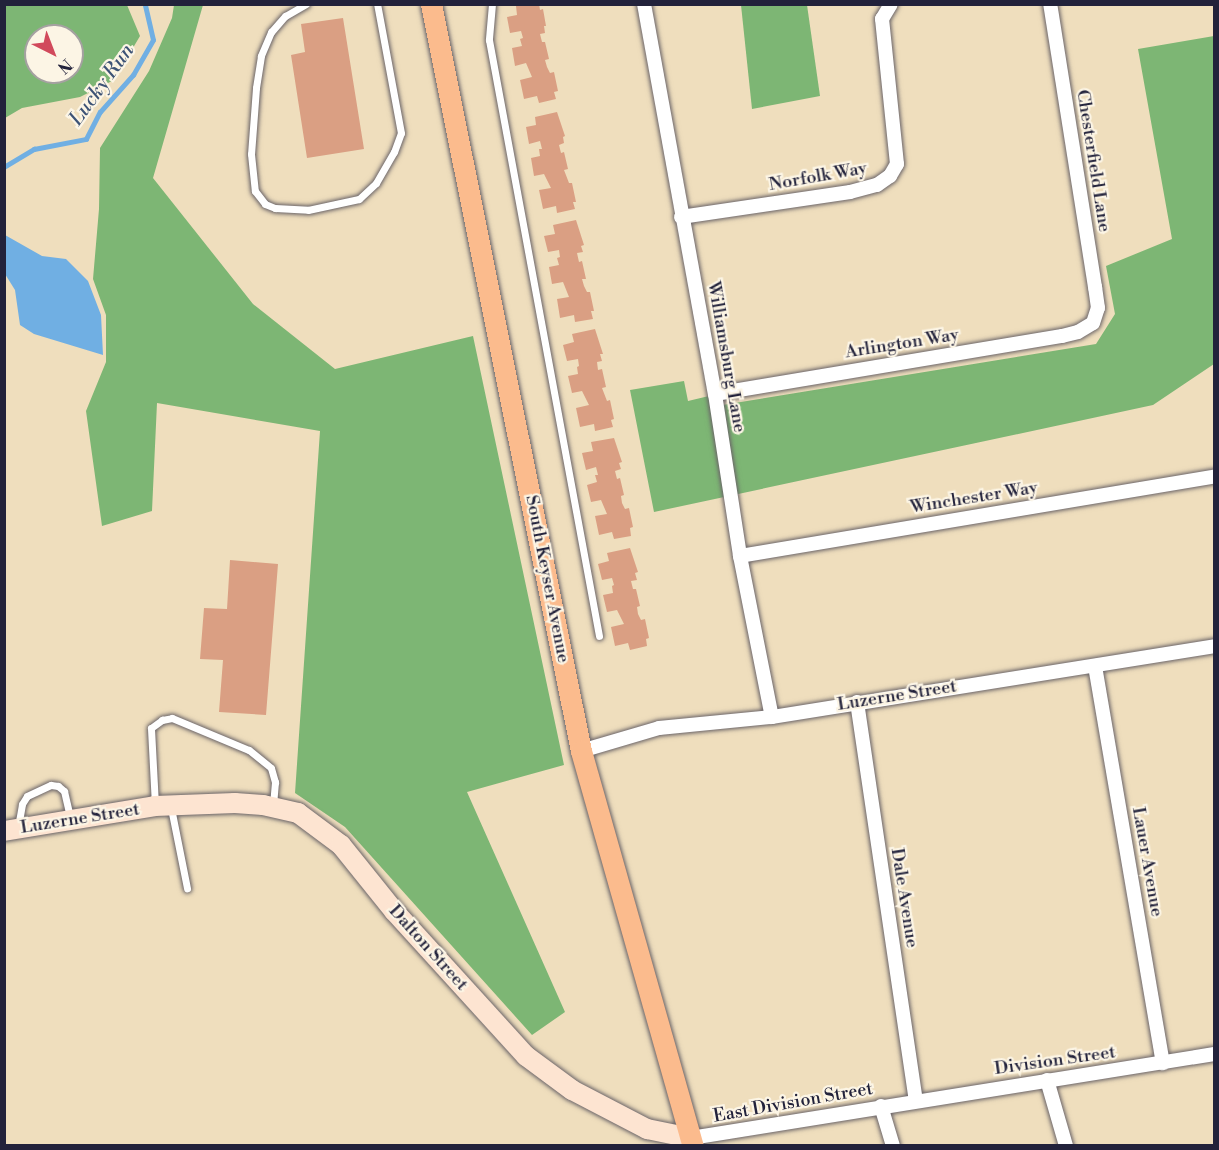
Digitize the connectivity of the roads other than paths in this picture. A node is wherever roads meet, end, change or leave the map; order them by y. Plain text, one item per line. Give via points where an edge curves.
1 (306, 4) edge
2 (377, 4) edge
3 (431, 4) edge
4 (492, 4) edge
5 (644, 4) edge
6 (891, 4) edge
7 (1050, 4) edge
8 (681, 217) junction
9 (1093, 323) joint
10 (715, 393) junction
11 (1215, 477) edge
12 (741, 556) junction
13 (599, 636) dead end
14 (1215, 646) edge
15 (1095, 666) junction
16 (857, 702) junction
17 (772, 717) junction
18 (581, 751) junction
19 (163, 806) junction
20 (273, 807) junction
21 (71, 820) junction
22 (11, 830) edge
23 (187, 888) dead end
24 (1215, 1054) edge
25 (1163, 1063) junction
26 (1047, 1080) junction
27 (916, 1100) junction
28 (900, 1103) joint
29 (881, 1106) junction
30 (722, 1140) edge
31 (692, 1142) edge
32 (893, 1146) edge
33 (1066, 1146) edge

1 - 2 lane via 285,16 271,32 261,56 256,88 251,153 255,190 265,204 275,208 308,210 359,199 376,183 394,152 401,133
3 - 18 main road, South Keyser Avenue
4 - 13 lane via 489,40 495,76
5 - 8 street, Williamsburg Lane
6 - 8 street, Norfolk Way via 882,19 897,164 890,176 877,185 850,192
7 - 9 street, Chesterfield Lane via 1098,308
8 - 10 street, Williamsburg Lane
9 - 10 street, Arlington Way via 1062,336
10 - 12 street, Williamsburg Lane
11 - 12 street, Winchester Way
12 - 17 street, Williamsburg Lane
14 - 15 street, Luzerne Street
15 - 16 street, Luzerne Street
15 - 25 street, Lauer Avenue
16 - 17 street, Luzerne Street
16 - 27 street, Dale Avenue
17 - 18 street, Luzerne Street via 659,728
18 - 31 main road, South Keyser Avenue
19 - 20 street, Dalton Street via 235,803
19 - 20 lane via 151,728 172,718 249,750 271,768 275,782
19 - 21 street, Luzerne Street
19 - 23 lane
20 - 31 street, Dalton Street via 298,813 341,845 394,912 526,1056 572,1090 647,1130
21 - 22 street, Luzerne Street
21 - 22 lane via 64,790 51,785 27,796
24 - 25 street, Division Street
25 - 26 street, Division Street
26 - 27 street, Division Street
26 - 33 street
27 - 28 street, Division Street
28 - 29 street, East Division Street
29 - 30 street, East Division Street
29 - 32 street
30 - 31 street, East Division Street

